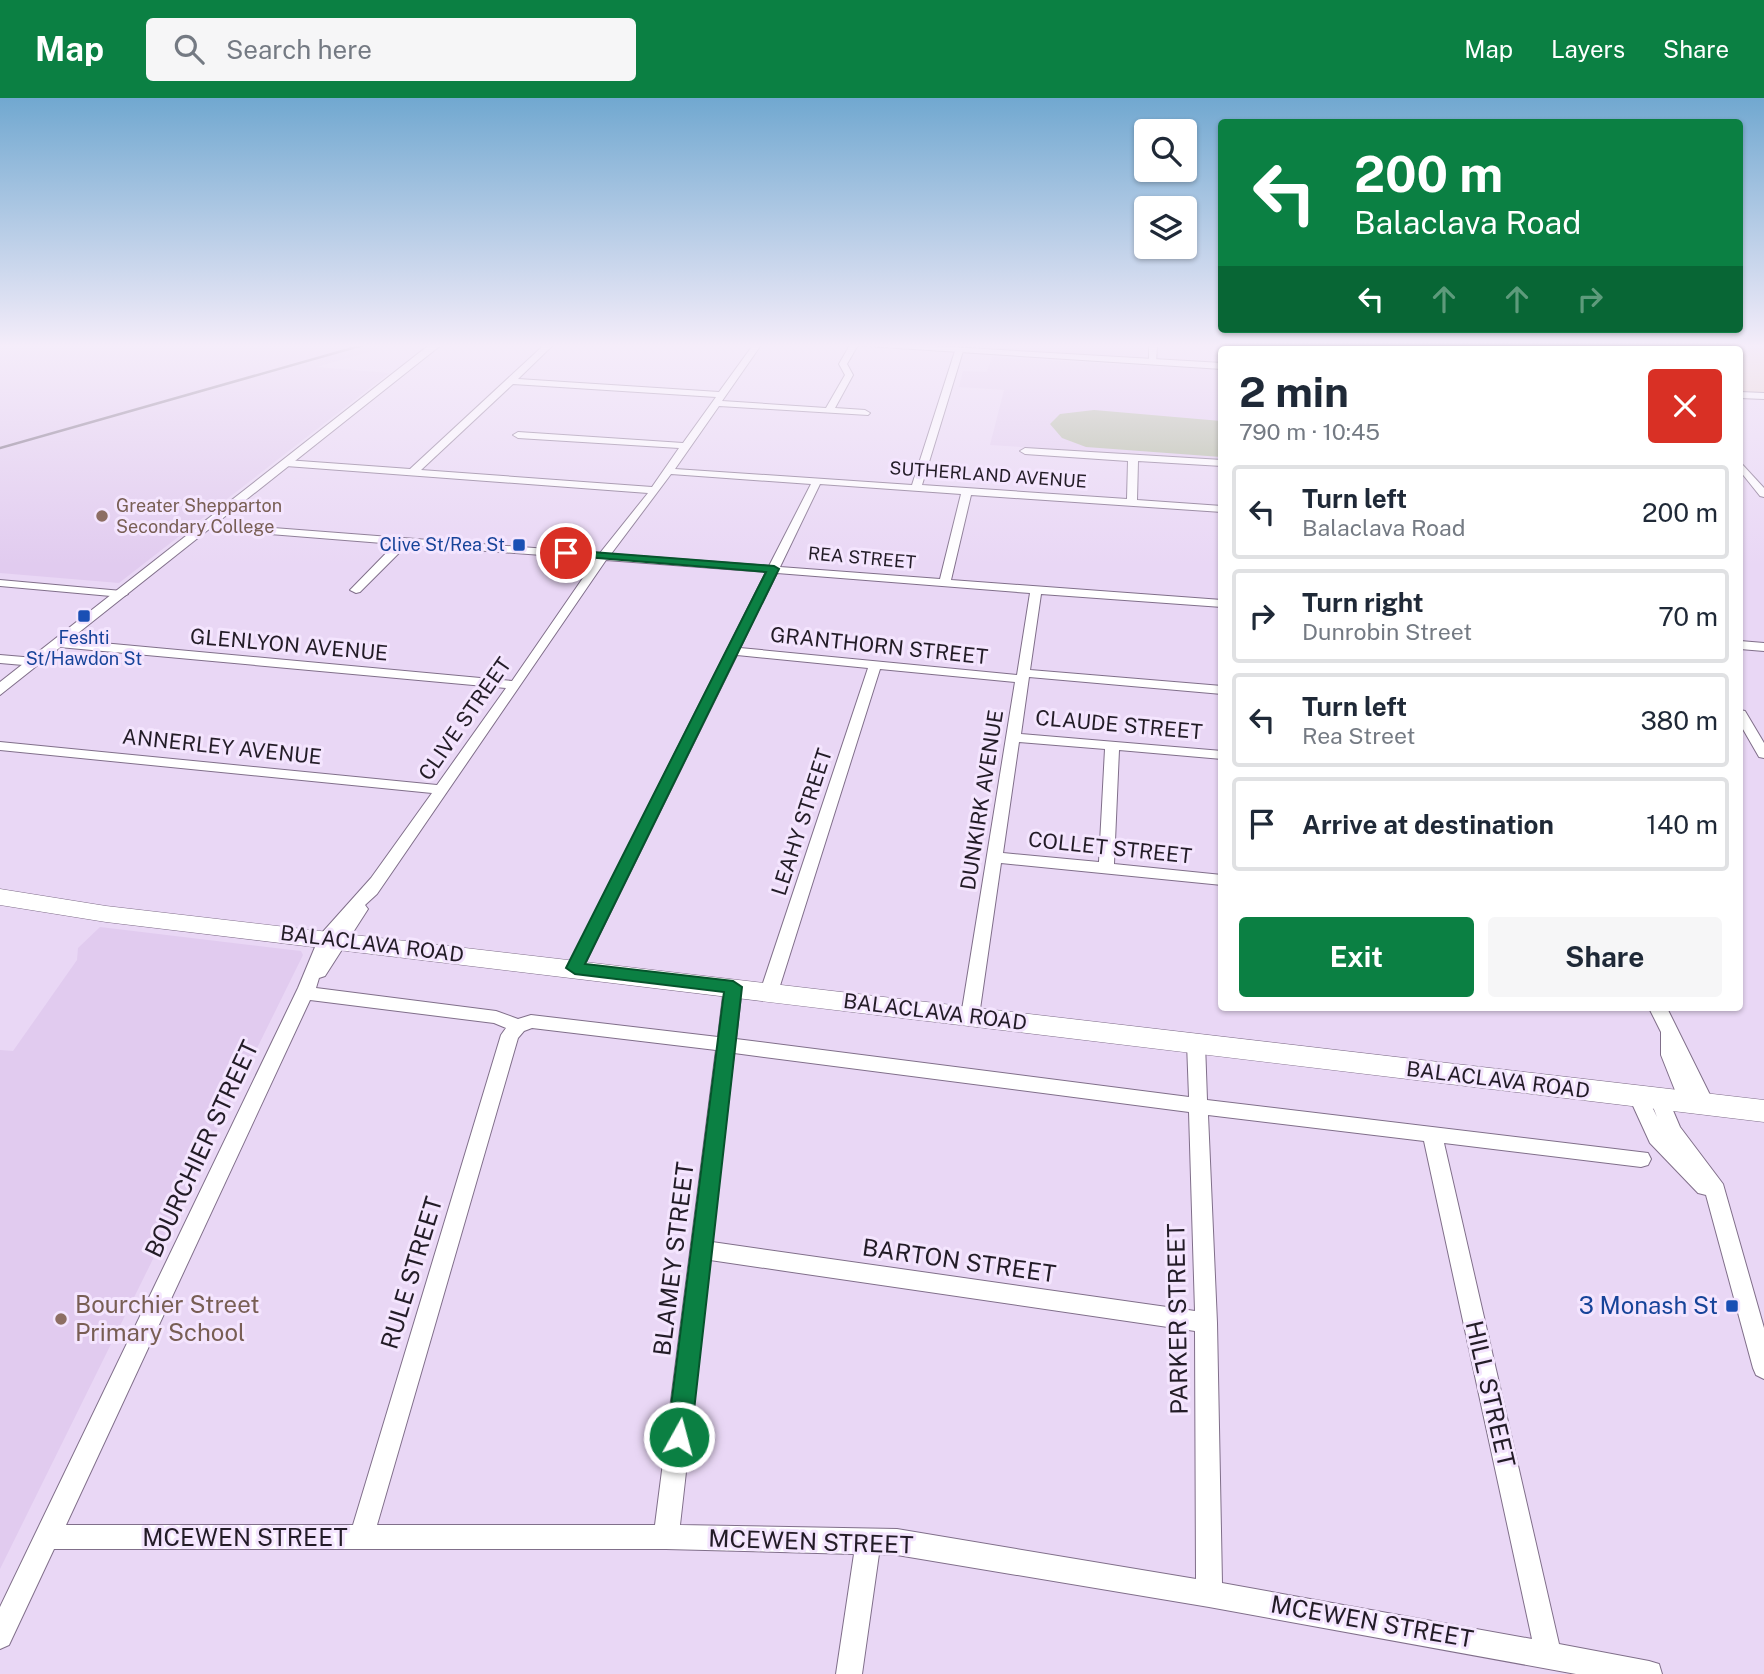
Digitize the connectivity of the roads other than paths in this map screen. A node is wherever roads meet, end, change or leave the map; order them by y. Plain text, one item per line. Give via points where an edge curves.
1 (343, 419) edge
2 (471, 419) edge
3 (705, 419) edge
4 (938, 419) edge
5 (518, 435) dead end
6 (686, 446) junction
7 (1025, 451) dead end
8 (1133, 458) junction
9 (286, 463) junction
10 (1218, 463) edge
11 (1743, 469) edge
12 (668, 471) junction
13 (413, 472) junction
14 (817, 481) junction
15 (916, 488) junction
16 (655, 490) junction
17 (967, 492) junction
18 (1764, 494) edge
19 (1132, 503) junction
20 (1218, 509) edge
21 (207, 526) junction
22 (404, 541) junction
23 (607, 556) junction
24 (774, 569) junction
25 (945, 582) junction
26 (0, 583) edge
27 (356, 590) dead end
28 (1036, 590) junction
29 (122, 594) junction
30 (1218, 604) edge
31 (59, 643) junction
32 (1743, 645) edge
33 (1764, 647) edge
34 (733, 651) junction
35 (0, 659) edge
36 (35, 662) junction
37 (875, 665) junction
38 (1023, 676) junction
39 (515, 685) junction
40 (0, 690) edge
41 (1218, 690) edge
42 (1743, 719) edge
43 (1013, 737) junction
44 (0, 746) edge
45 (1112, 746) junction
46 (1764, 754) edge
47 (1218, 755) edge
48 (440, 790) junction
49 (995, 857) junction
50 (1106, 868) junction
51 (1218, 880) edge
52 (0, 897) edge
53 (0, 909) edge
54 (106, 914) junction
55 (334, 940) junction
56 (575, 968) junction
57 (733, 987) junction
58 (306, 991) junction
59 (769, 992) junction
60 (1659, 1011) edge
61 (970, 1016) junction
62 (518, 1026) junction
63 (1196, 1043) junction
64 (725, 1044) junction
65 (1649, 1098) junction
66 (1697, 1104) junction
67 (1198, 1106) junction
68 (1764, 1111) edge
69 (1432, 1134) junction
70 (1641, 1159) dead end
71 (703, 1250) junction
72 (1206, 1323) junction
73 (1764, 1368) edge
74 (666, 1537) junction
75 (47, 1538) junction
76 (360, 1538) junction
77 (869, 1540) junction
78 (1209, 1594) junction
79 (0, 1636) edge
80 (1548, 1654) junction
81 (849, 1674) edge
82 (1649, 1674) edge

1 - 9 street
2 - 13 street
3 - 6 street, CLIVE STREET
4 - 15 street
5 - 6 street
6 - 12 street, CLIVE STREET
7 - 8 street
8 - 10 street
8 - 19 street
9 - 13 street
9 - 21 street
11 - 18 street
12 - 14 street, SUTHERLAND AVENUE
12 - 16 street, CLIVE STREET
13 - 16 street
14 - 15 street, SUTHERLAND AVENUE
14 - 24 street
15 - 17 street, SUTHERLAND AVENUE
16 - 23 street, CLIVE STREET
17 - 19 street, SUTHERLAND AVENUE
17 - 25 street
19 - 20 street, SUTHERLAND AVENUE
21 - 22 street, REA STREET
21 - 29 street
22 - 23 street, REA STREET
22 - 27 street
23 - 24 street, REA STREET
23 - 39 street, CLIVE STREET
24 - 25 street, REA STREET
24 - 34 street
25 - 28 street, REA STREET
26 - 29 street
28 - 30 street, REA STREET
28 - 38 street, DUNKIRK AVENUE
29 - 31 street
31 - 36 street
31 - 39 street, GLENLYON AVENUE
32 - 33 street
34 - 37 street, GRANTHORN STREET
34 - 56 street
35 - 36 street
36 - 40 street
37 - 38 street, GRANTHORN STREET
37 - 59 street, LEAHY STREET
38 - 41 street, GRANTHORN STREET
38 - 43 street, DUNKIRK AVENUE
39 - 48 street, CLIVE STREET
42 - 46 street
43 - 45 street, CLAUDE STREET
43 - 49 street, DUNKIRK AVENUE
44 - 48 street, ANNERLEY AVENUE
45 - 47 street, CLAUDE STREET
45 - 50 street
48 - 55 street, CLIVE STREET
49 - 50 street, COLLET STREET
49 - 61 street, DUNKIRK AVENUE
50 - 51 street, COLLET STREET
52 - 54 main road, BALACLAVA ROAD
53 - 54 main road, BALACLAVA ROAD
54 - 55 main road, BALACLAVA ROAD
55 - 56 main road, BALACLAVA ROAD
55 - 58 street, BOURCHIER STREET
56 - 57 main road, BALACLAVA ROAD
57 - 59 main road, BALACLAVA ROAD
57 - 64 street, BLAMEY STREET
58 - 62 street via 496,1017
58 - 75 street, BOURCHIER STREET
59 - 61 main road, BALACLAVA ROAD
60 - 66 street via 1670,1055
61 - 63 main road, BALACLAVA ROAD
62 - 64 street via 545,1022
62 - 76 street, RULE STREET via 510,1035
63 - 65 main road, BALACLAVA ROAD
63 - 67 street, PARKER STREET
64 - 67 street
64 - 71 street, BLAMEY STREET
65 - 66 main road, BALACLAVA ROAD
65 - 73 street via 1657,1138 1718,1202
66 - 68 main road, BALACLAVA ROAD
67 - 69 street
67 - 72 street, PARKER STREET
69 - 70 street
69 - 80 street, HILL STREET
71 - 72 street, BARTON STREET
71 - 74 street, BLAMEY STREET
72 - 78 street, PARKER STREET
74 - 76 street, MCEWEN STREET
74 - 77 street, MCEWEN STREET
75 - 76 street, MCEWEN STREET
75 - 79 street, BOURCHIER STREET
77 - 78 street, MCEWEN STREET
77 - 81 street
78 - 80 street, MCEWEN STREET
80 - 82 street, MCEWEN STREET

